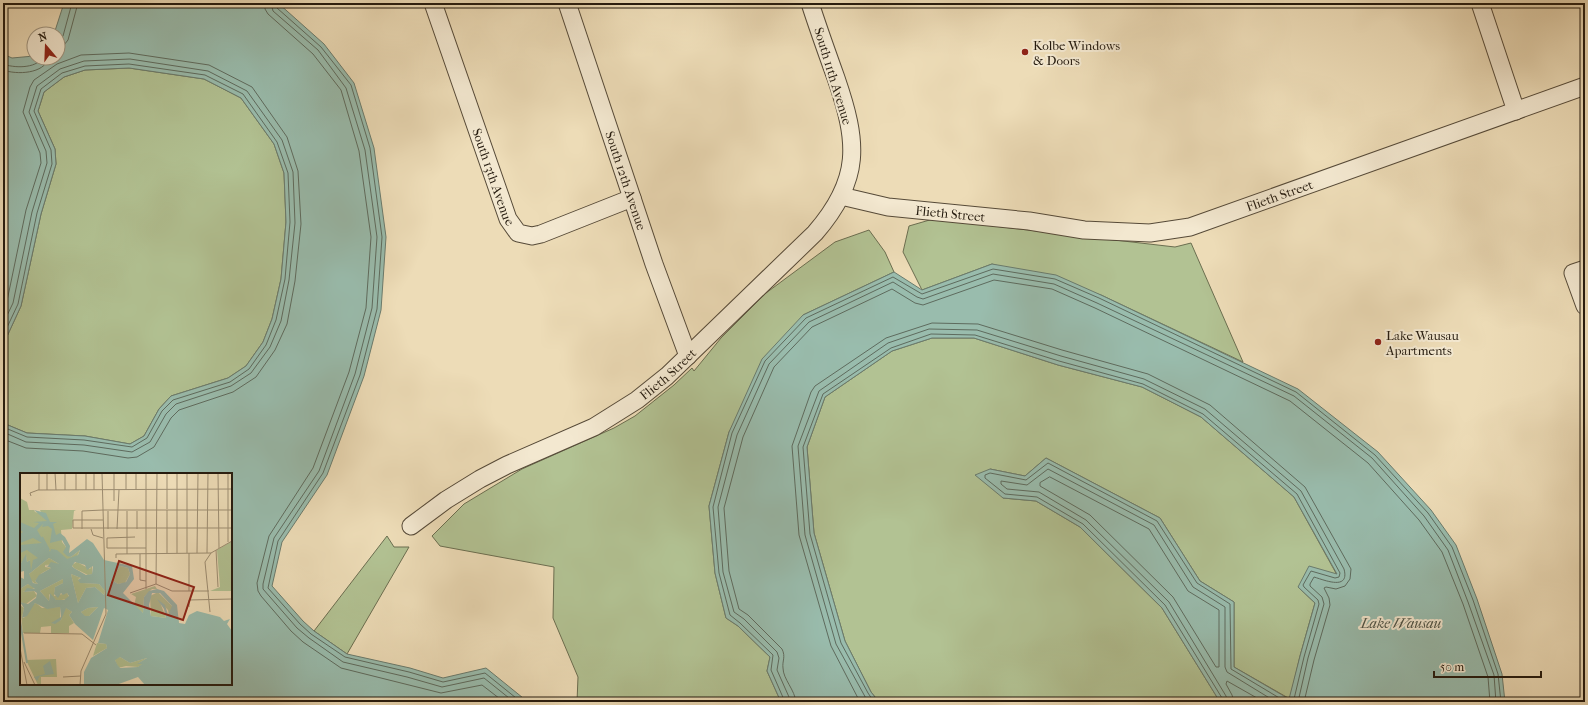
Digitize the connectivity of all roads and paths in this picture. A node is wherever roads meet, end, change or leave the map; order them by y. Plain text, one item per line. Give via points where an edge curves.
1 (433, 3) edge
2 (567, 3) edge
3 (810, 3) edge
4 (1480, 3) edge
5 (1585, 86) edge
6 (1516, 111) junction
7 (841, 196) junction
8 (632, 198) junction
9 (1585, 269) edge
10 (1585, 306) edge
11 (688, 356) junction
12 (411, 526) dead end

1 - 8 street, South 13th Avenue via 508,219 518,233 532,236 541,234
2 - 8 street, South 12th Avenue
3 - 7 street, South 11th Avenue via 847,111 851,133 851,164
4 - 6 street
5 - 6 street, Flieth Street
6 - 7 street, Flieth Street via 1190,227 1170,231 1150,233 1084,230 1029,221 888,207
7 - 11 street, Flieth Street via 815,233
8 - 11 street, South 12th Avenue
9 - 10 street via 1573,273
11 - 12 street, Flieth Street via 661,381 616,414 594,427 480,478

